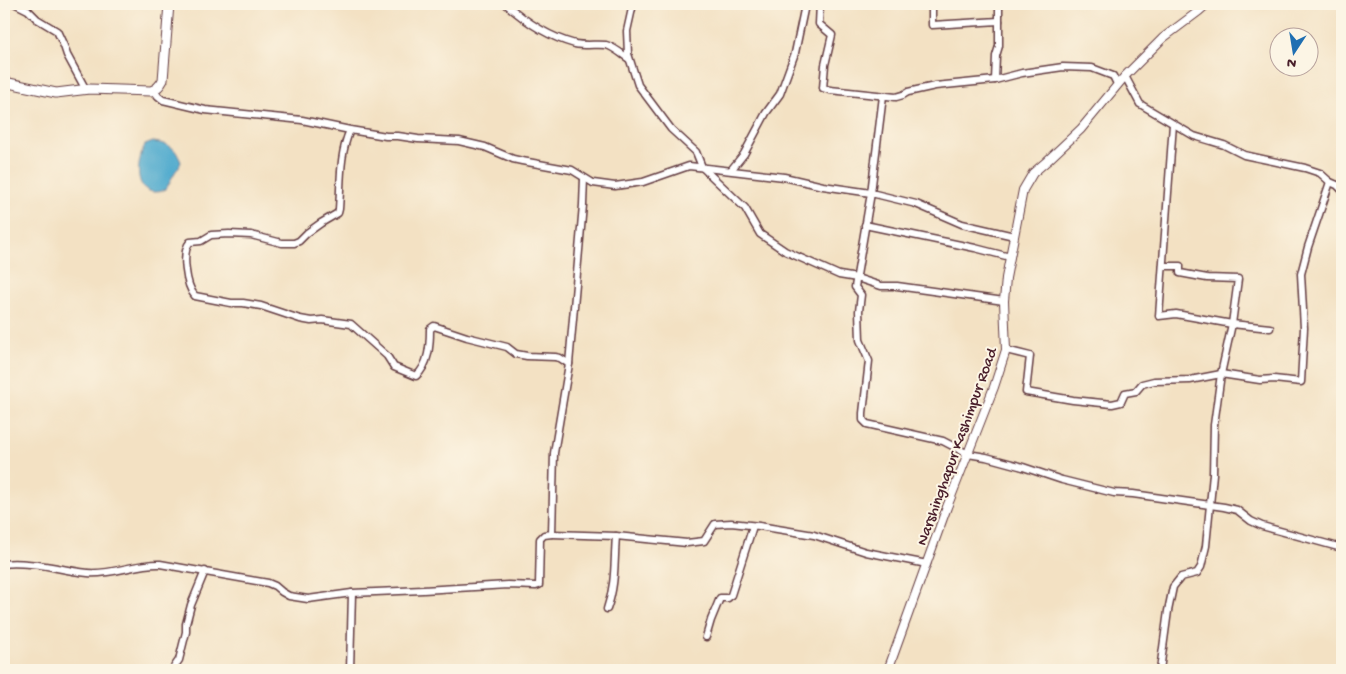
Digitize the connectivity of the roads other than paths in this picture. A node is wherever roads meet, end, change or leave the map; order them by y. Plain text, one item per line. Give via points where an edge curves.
1 (16, 4) edge
2 (169, 4) edge
3 (506, 4) edge
4 (633, 4) edge
5 (796, 4) edge
6 (807, 4) edge
7 (820, 4) edge
8 (934, 4) edge
9 (999, 4) edge
10 (1194, 4) edge
11 (1207, 4) edge
12 (1199, 11) junction
13 (999, 22) junction
14 (630, 60) junction
15 (1126, 76) junction
16 (996, 80) junction
17 (4, 82) edge
18 (1117, 84) junction
19 (88, 90) junction
20 (152, 91) junction
21 (883, 96) junction
22 (1173, 124) junction
23 (350, 130) junction
24 (702, 167) junction
25 (731, 170) junction
26 (584, 178) junction
27 (1330, 182) junction
28 (1342, 190) edge
29 (871, 193) junction
30 (865, 224) junction
31 (1014, 236) junction
32 (1010, 257) junction
33 (1163, 266) junction
34 (857, 278) junction
35 (1004, 301) junction
36 (1232, 324) junction
37 (1270, 328) dead end
38 (1006, 350) junction
39 (569, 364) junction
40 (1221, 374) junction
41 (968, 454) junction
42 (1211, 505) junction
43 (753, 526) junction
44 (552, 534) junction
45 (616, 536) junction
46 (1342, 548) edge
47 (4, 564) edge
48 (927, 564) junction
49 (205, 571) junction
50 (352, 593) junction
51 (607, 609) dead end
52 (706, 637) dead end
53 (172, 670) edge
54 (350, 670) edge
55 (888, 670) edge
56 (1160, 670) edge

1 - 19 street via 58,31 67,55
2 - 20 main road via 163,80 160,87
3 - 14 street via 531,24 563,40 586,46 608,46
4 - 14 street via 627,31
5 - 6 street
6 - 25 street via 795,53 780,94
7 - 21 street via 819,24 832,35 824,88
8 - 13 street via 932,25
9 - 13 street
10 - 12 street
11 - 12 street, Narshinghapur Kashimpur Road
12 - 15 street, Narshinghapur Kashimpur Road via 1163,38
13 - 16 street
14 - 24 street via 638,85 671,129 696,152
15 - 18 street, Narshinghapur Kashimpur Road
15 - 22 street via 1140,104
16 - 18 street via 1063,67 1092,68 1113,76
16 - 21 street via 935,86 896,97
17 - 19 main road via 56,93
18 - 31 street, Narshinghapur Kashimpur Road via 1081,129 1033,173 1023,190
19 - 20 main road
20 - 23 street via 163,100 205,110 302,120
21 - 29 street
22 - 27 street via 1194,136 1244,155 1320,173
22 - 33 street
23 - 26 street via 459,141 485,147 522,162 572,170
23 - 39 street via 343,155 338,213 299,241 289,244 251,235 210,235 201,241 190,242 185,264 193,295 261,306 300,319 351,324 387,356 394,367 416,376 428,356 430,330 434,326 507,347 516,354 555,357
24 - 25 street
24 - 26 street via 689,166 643,182 615,186 593,183
24 - 34 street via 744,208 760,234 785,251 839,274
25 - 29 street
26 - 39 street
27 - 28 street
27 - 40 street via 1301,274 1304,328 1301,382
29 - 30 street
29 - 31 street via 916,204 962,224
30 - 32 street
30 - 34 street
31 - 32 street, Narshinghapur Kashimpur Road
32 - 35 street, Narshinghapur Kashimpur Road
33 - 36 street via 1159,316 1176,314
33 - 36 street via 1180,266 1180,273 1207,278 1238,279
34 - 35 street via 881,286
34 - 41 street via 855,287 861,295 860,340 869,361 863,420 867,424 943,441
35 - 38 street, Narshinghapur Kashimpur Road
36 - 37 street
36 - 40 street
38 - 40 street via 1030,356 1026,392 1073,400 1112,404 1121,402 1125,393 1136,391 1142,384
38 - 41 street, Narshinghapur Kashimpur Road
39 - 44 street via 554,454
40 - 42 street via 1214,425
41 - 42 street via 1114,493
41 - 48 street, Narshinghapur Kashimpur Road
42 - 46 street via 1237,510 1262,526
42 - 56 street via 1206,546 1198,574 1181,577 1173,587
43 - 45 street via 715,524 704,540 687,543
43 - 48 street via 814,535 866,552
43 - 52 street via 732,595 720,598
44 - 45 street
44 - 50 street via 544,534 540,539 540,577 536,586
45 - 51 street via 615,581
47 - 49 street via 48,566 89,573 154,564
48 - 55 street, Narshinghapur Kashimpur Road
49 - 50 street via 268,583 289,596 302,599
49 - 53 street via 190,604 179,660
50 - 54 street

